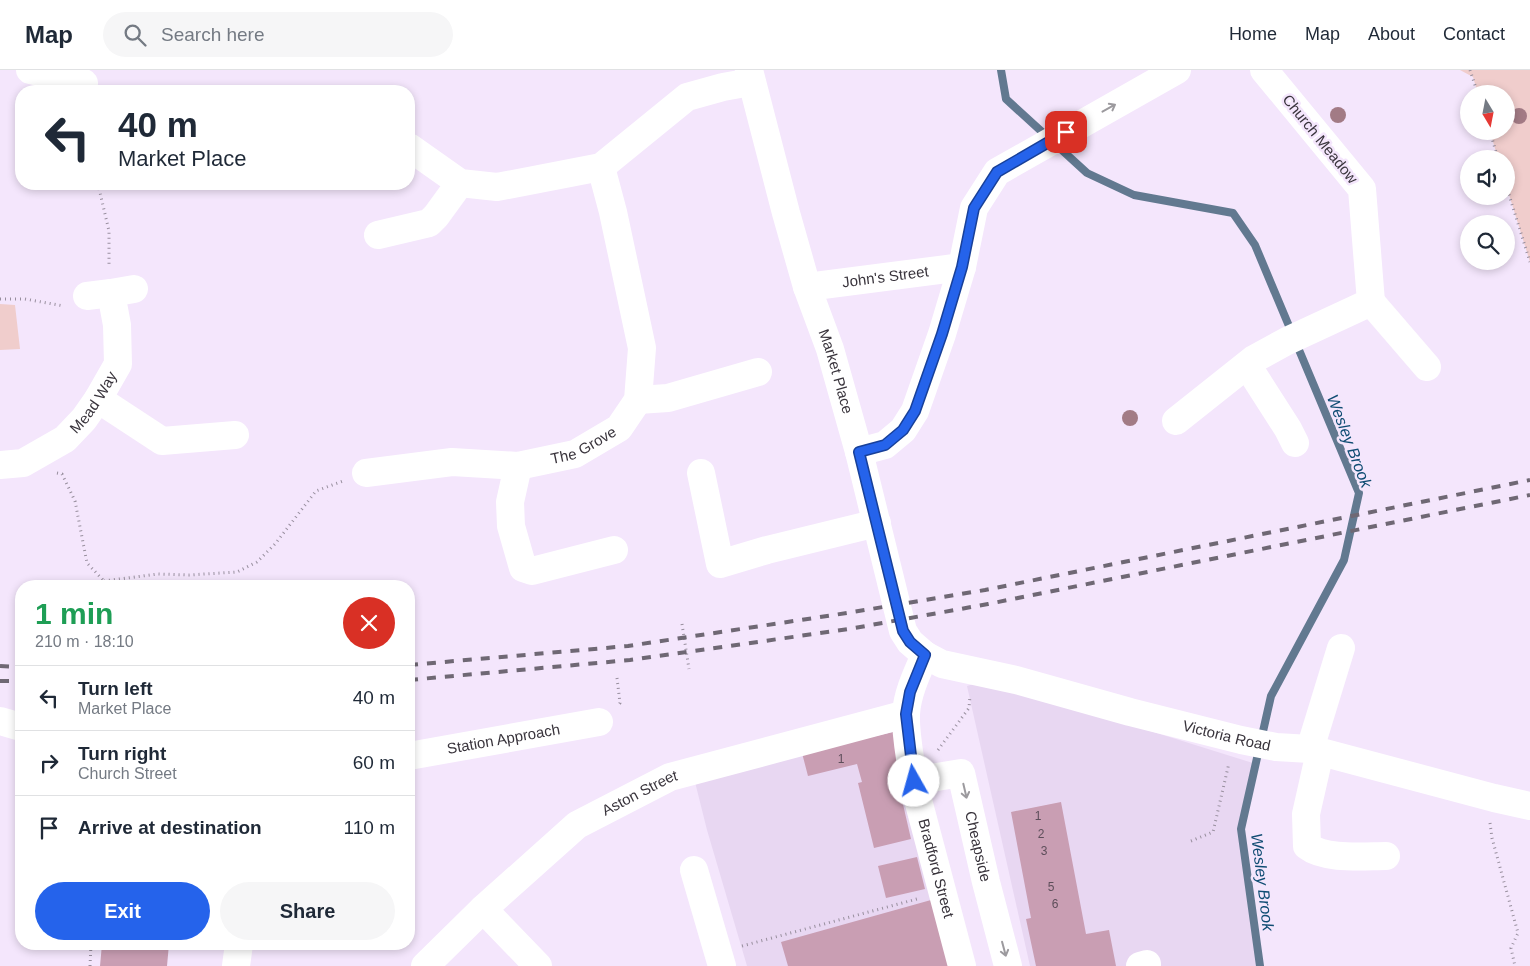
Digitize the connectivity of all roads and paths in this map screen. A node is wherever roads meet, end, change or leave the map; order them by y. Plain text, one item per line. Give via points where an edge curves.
1 (30, 70) edge
2 (1177, 70) edge
3 (1264, 70) edge
4 (1470, 70) edge
5 (750, 76) edge
6 (84, 83) dead end
7 (1475, 85) edge
8 (415, 151) edge
9 (601, 167) junction
10 (460, 183) junction
11 (99, 190) edge
12 (1512, 205) edge
13 (378, 235) dead end
14 (1530, 262) edge
15 (962, 267) junction
16 (807, 287) junction
17 (111, 293) junction
18 (0, 298) edge
19 (1371, 302) junction
20 (1247, 365) junction
21 (1427, 367) dead end
22 (758, 372) dead end
23 (98, 399) junction
24 (638, 400) junction
25 (1176, 421) dead end
26 (235, 435) dead end
27 (1296, 443) dead end
28 (859, 452) junction
29 (12, 464) edge
30 (518, 466) junction
31 (366, 473) joint
32 (702, 473) dead end
33 (877, 523) junction
34 (614, 550) dead end
35 (103, 580) edge
36 (112, 580) edge
37 (682, 624) dead end
38 (1342, 648) dead end
39 (925, 655) junction
40 (690, 669) dead end
41 (971, 669) junction
42 (906, 714) junction
43 (0, 721) edge
44 (599, 722) dead end
45 (15, 725) edge
46 (1238, 739) junction
47 (1316, 751) junction
48 (415, 755) edge
49 (912, 768) junction
50 (1494, 798) junction
51 (1530, 806) edge
52 (1191, 841) dead end
53 (1386, 856) dead end
54 (694, 870) dead end
55 (942, 892) junction
56 (483, 909) junction
57 (91, 950) edge
58 (238, 950) edge
59 (721, 959) edge
60 (90, 966) edge
61 (236, 966) edge
62 (425, 966) edge
63 (538, 966) edge
64 (962, 966) edge
65 (1008, 966) edge
66 (1515, 966) edge

1 - 6 street
15 -> 2 street via 974,208 997,172
3 - 19 street, Church Meadow via 1362,189
4 - 7 path
5 - 9 street via 687,97
5 - 16 street, Market Place
8 - 10 street
9 - 10 street via 497,187
9 - 24 street, The Grove via 642,348
10 - 13 street via 429,222
11 - 17 path via 109,231
12 - 14 path
15 - 16 street, John's Street
15 - 28 street via 915,411 903,430 885,445
16 - 28 street, Market Place via 830,349
17 - 18 path via 67,306
17 - 23 street, Mead Way via 117,325 118,364
19 - 20 street via 1293,338
19 - 21 street
20 - 25 street
20 - 27 street
22 - 24 street via 668,398
23 - 26 street via 162,441
23 - 29 street, Mead Way via 65,439
24 - 30 street, The Grove via 619,428 576,454
28 - 33 street, Market Place
29 - 35 path via 62,474 75,501 86,564
30 - 31 street, The Grove via 452,462
30 - 34 street via 510,502 511,526 523,568 532,571
31 - 36 path via 316,491 275,544 257,562 237,572 158,574
32 - 33 street via 720,564
33 - 39 street, Market Place via 903,631
37 - 40 path
38 - 47 street
39 - 41 street, Victoria Road via 942,664
39 - 42 street, Bradford Street via 910,692
41 - 46 street, Victoria Road
41 - 49 path via 969,708 938,750
42 - 49 street, Bradford Street
42 - 56 street, Aston Street via 670,777 577,825
43 - 45 street
44 - 48 street, Station Approach
46 - 47 street, Victoria Road
46 - 52 path via 1213,832
47 - 50 street, Victoria Road
47 - 53 street via 1320,752 1306,814 1307,846 1313,851 1339,856
49 - 55 street, Bradford Street
49 -> 65 street, Cheapside via 961,773
50 - 51 street, Victoria Road
50 - 66 path via 1490,819 1492,838 1518,933 1511,948
54 - 59 street
55 - 59 path
55 - 64 street, Bradford Street
56 - 62 street, Aston Street
56 - 63 street
57 - 60 path
58 - 61 street

